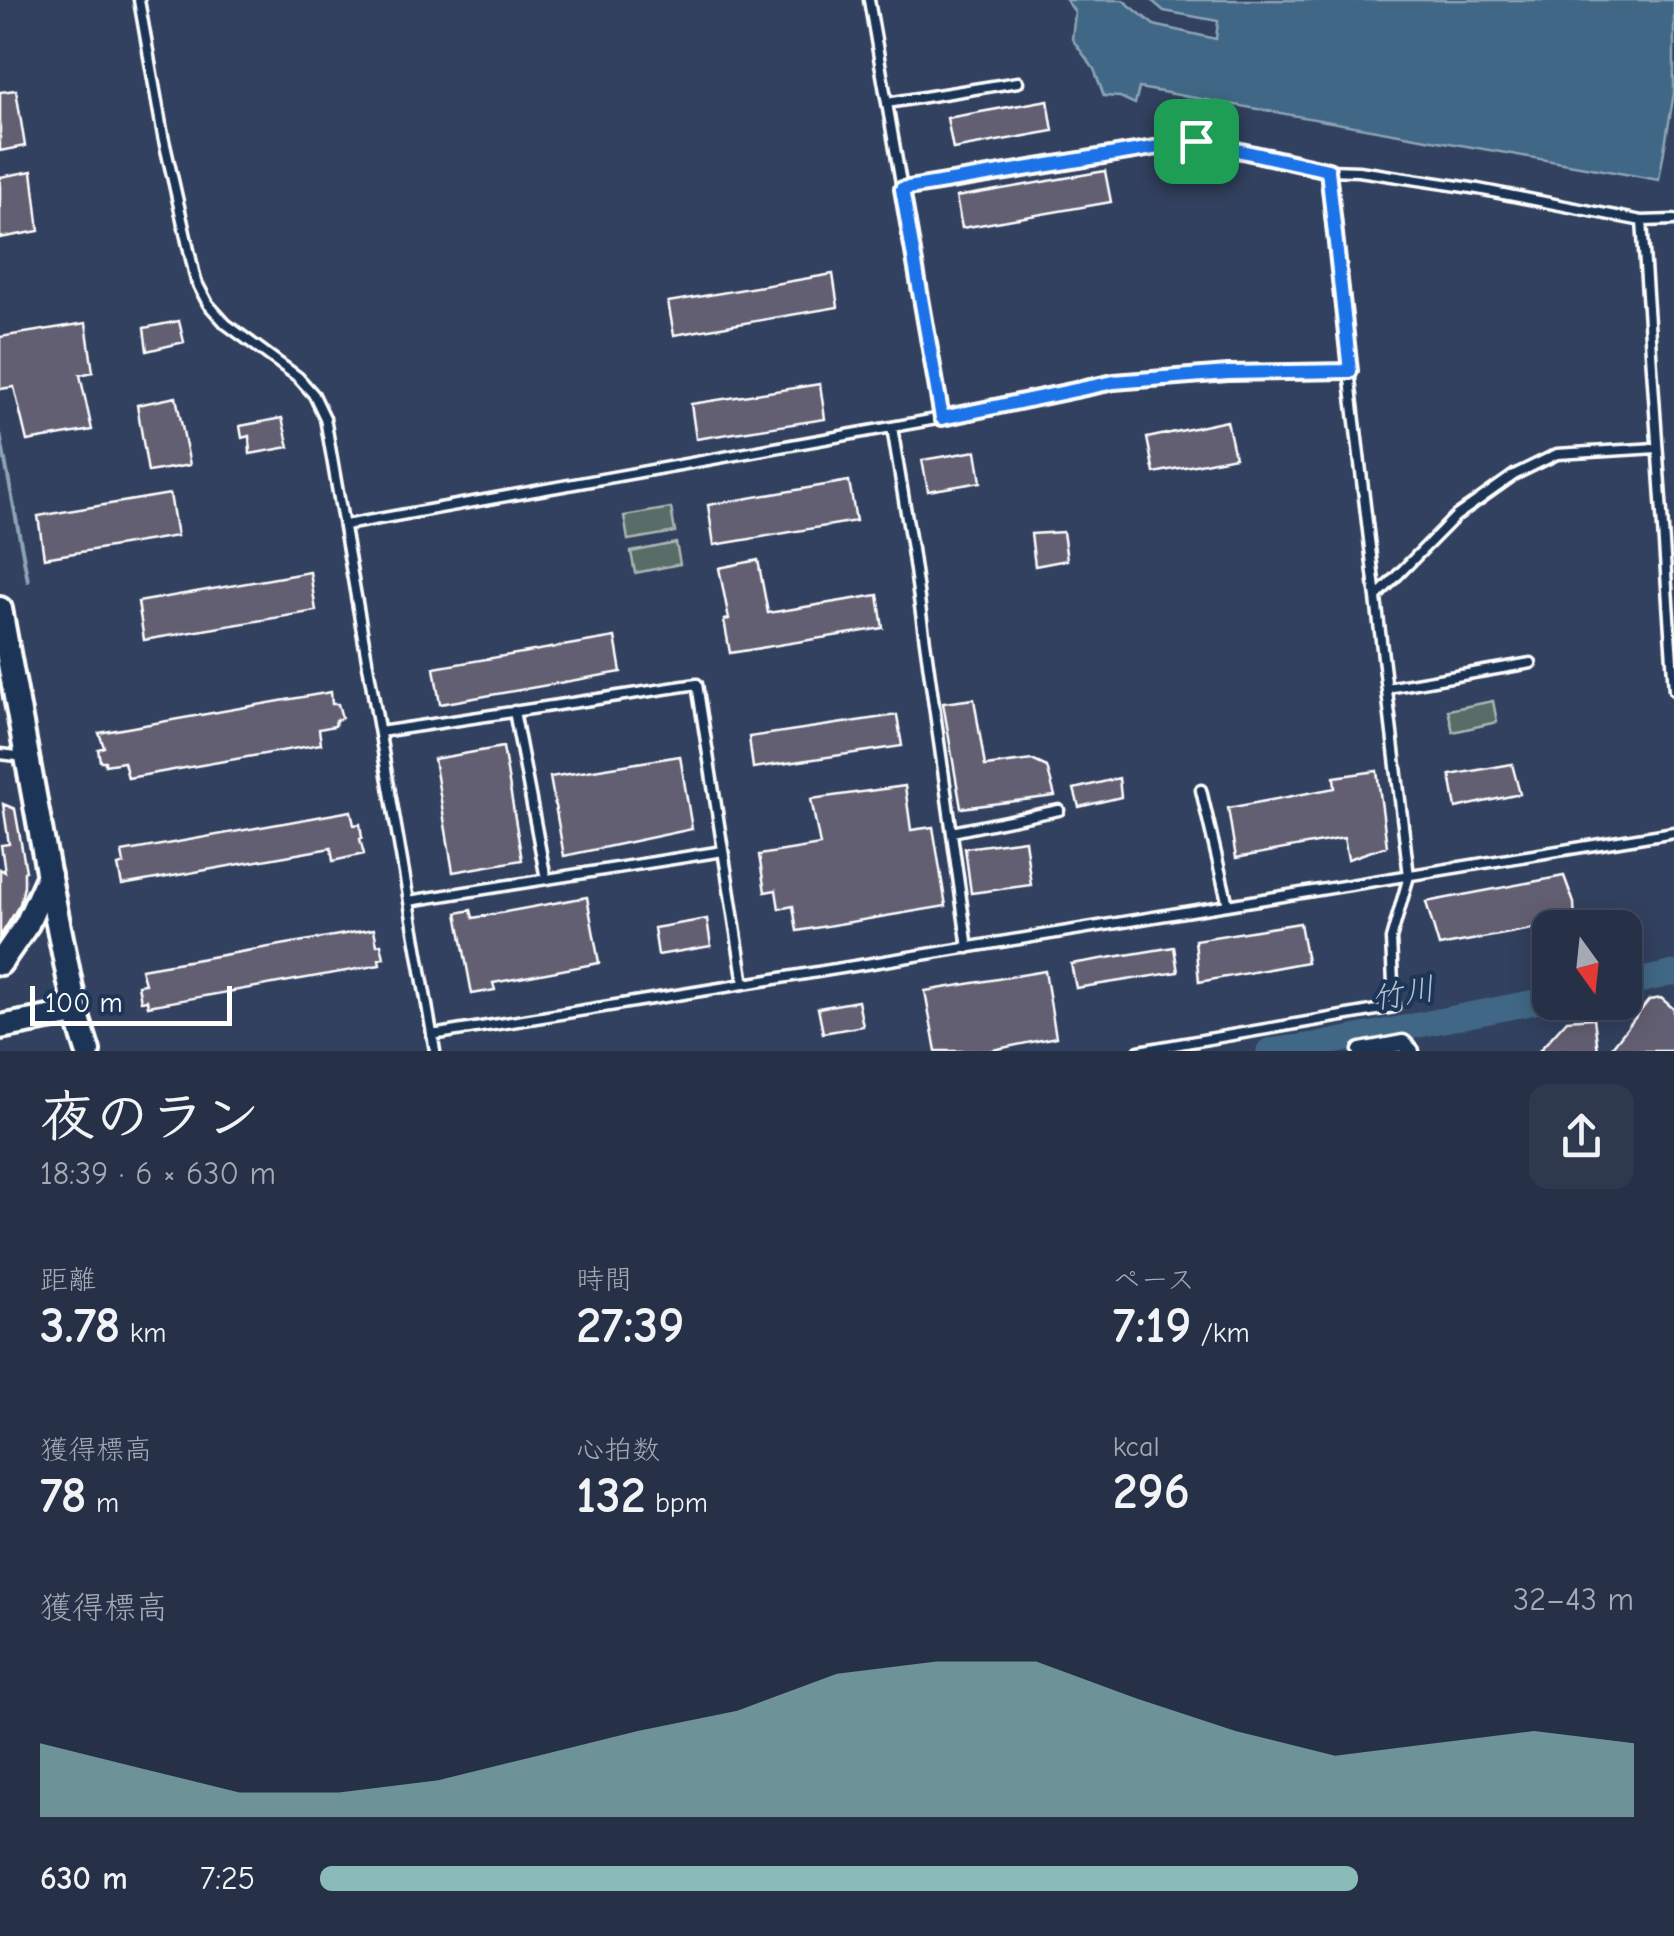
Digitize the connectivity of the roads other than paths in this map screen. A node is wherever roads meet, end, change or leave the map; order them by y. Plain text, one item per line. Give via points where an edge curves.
1 (139, 0) edge
2 (870, 0) edge
3 (1018, 82) dead end
4 (887, 103) junction
5 (1328, 170) junction
6 (902, 189) junction
7 (1674, 220) edge
8 (1642, 221) junction
9 (1350, 371) junction
10 (942, 418) junction
11 (892, 427) junction
12 (1658, 448) junction
13 (344, 525) junction
14 (1376, 597) junction
15 (0, 609) edge
16 (1532, 663) dead end
17 (1387, 688) junction
18 (1674, 690) edge
19 (514, 712) junction
20 (380, 732) junction
21 (0, 754) edge
22 (26, 758) junction
23 (1201, 790) dead end
24 (1059, 810) dead end
25 (1674, 818) edge
26 (952, 832) junction
27 (1672, 832) edge
28 (723, 851) junction
29 (48, 876) junction
30 (1409, 876) junction
31 (546, 879) junction
32 (409, 901) junction
33 (1228, 905) junction
34 (968, 948) junction
35 (1, 959) edge
36 (744, 984) junction
37 (76, 1013) junction
38 (0, 1027) edge
39 (432, 1035) junction
40 (88, 1051) edge
41 (435, 1051) edge
42 (1139, 1051) edge
43 (1361, 1051) edge
44 (1411, 1051) edge

1 - 13 lane via 196,282 226,324 314,396 325,418
2 - 4 lane
3 - 4 lane
4 - 6 lane
5 - 6 lane via 1196,141
5 - 8 lane via 1478,189
5 - 9 lane
6 - 10 lane
7 - 8 lane
8 - 12 lane
9 - 10 lane via 1114,382
9 - 14 lane
10 - 11 lane
11 - 13 lane
11 - 26 lane
12 - 14 lane via 1557,454 1514,475 1456,516
12 - 18 lane
13 - 20 lane
14 - 17 lane
15 - 22 main road
16 - 17 lane
17 - 30 lane
19 - 20 lane
19 - 28 lane via 696,684
19 - 31 lane
20 - 32 lane
21 - 22 lane
22 - 29 main road
23 - 33 lane
24 - 26 lane
25 - 27 lane
26 - 34 lane
27 - 30 lane
28 - 31 lane
28 - 36 lane
29 - 35 main road via 27,924
29 - 37 main road
30 - 33 lane
30 - 42 lane via 1391,939 1394,1006
31 - 32 lane
32 - 39 lane
33 - 34 lane
34 - 36 lane
36 - 39 lane
37 - 38 main road
37 - 40 main road
39 - 41 lane
43 - 44 street via 1403,1044

